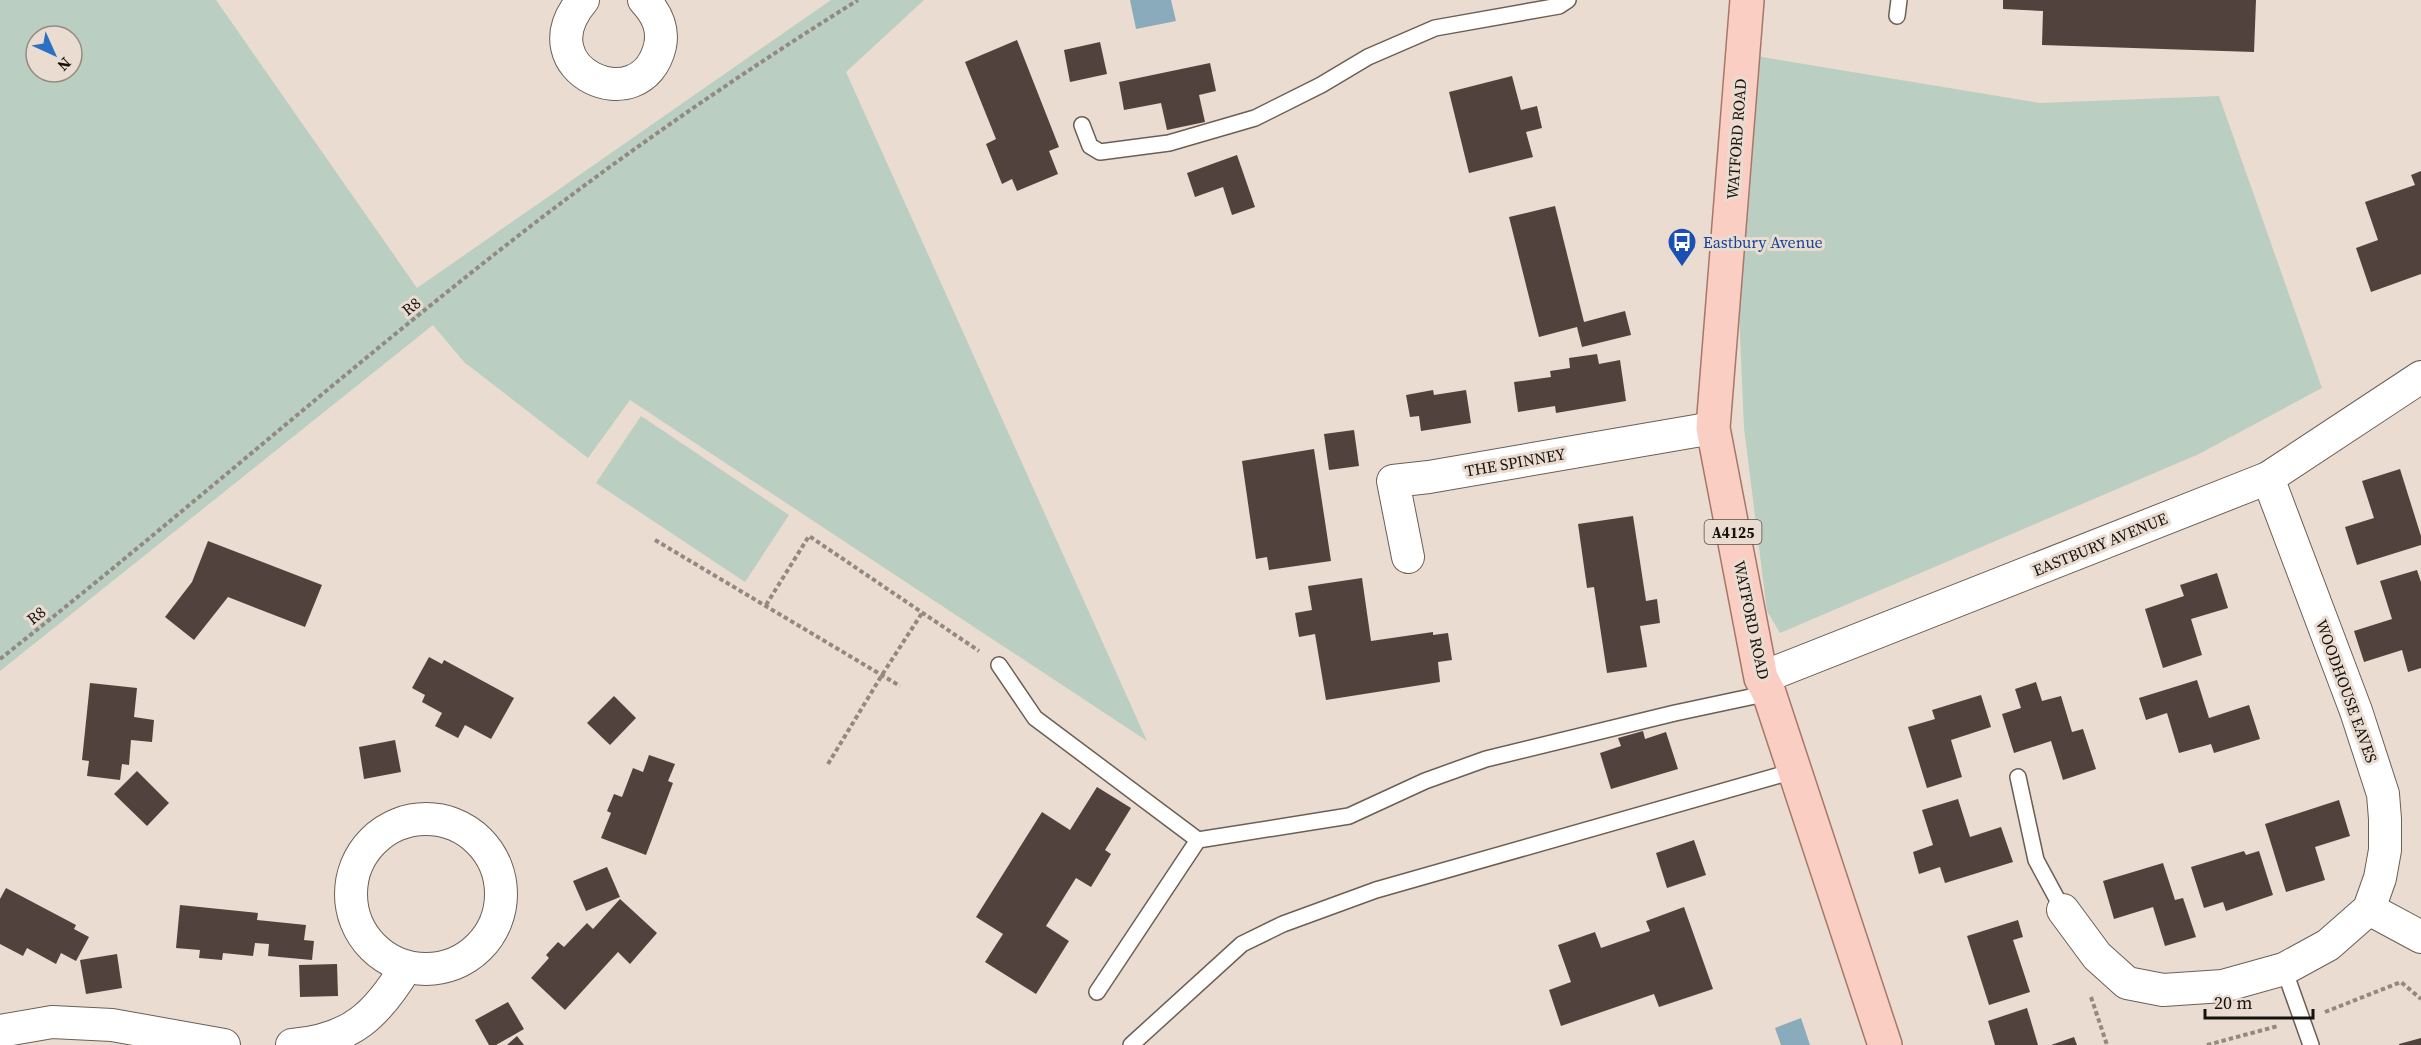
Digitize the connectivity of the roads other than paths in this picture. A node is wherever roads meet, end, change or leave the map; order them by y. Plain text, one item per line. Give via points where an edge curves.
1 (583, 0) edge
2 (644, 0) edge
3 (1568, 0) edge
4 (1747, 0) edge
5 (1899, 0) edge
6 (1897, 16) dead end
7 (1082, 125) dead end
8 (2421, 377) edge
9 (1713, 428) junction
10 (2268, 478) junction
11 (1408, 557) dead end
12 (999, 665) road end
13 (1765, 685) junction
14 (1794, 771) junction
15 (2018, 777) dead end
16 (1198, 840) junction
17 (2368, 909) junction
18 (2063, 910) joint
19 (2421, 937) edge
20 (406, 967) junction
21 (2284, 969) junction
22 (1097, 992) dead end
23 (0, 1031) edge
24 (224, 1045) edge
25 (292, 1045) edge
26 (1131, 1045) edge
27 (1886, 1045) edge
28 (2311, 1045) edge

1 - 2 street via 567,26 570,57 591,79 614,84 636,79 658,56 660,24
3 - 7 lane via 1559,6 1435,28 1368,57 1255,118 1168,143 1100,152 1090,146
4 - 9 main road, WATFORD ROAD / A4125
5 - 6 lane
8 - 10 street, EASTBURY AVENUE
9 - 11 street, THE SPINNEY via 1393,481
9 - 13 main road, WATFORD ROAD / A4125
10 - 13 street, EASTBURY AVENUE
10 - 17 street, WOODHOUSE EAVES via 2356,711 2383,794 2385,850
12 - 16 lane via 1035,718
13 - 14 main road, WATFORD ROAD / A4125
13 - 16 lane via 1663,716 1486,759 1425,781 1349,816
14 - 26 lane via 1376,890 1283,924 1242,944
14 - 27 main road, WATFORD ROAD / A4125
15 - 18 lane via 2036,860
16 - 22 lane
17 - 19 street
17 - 21 street, WOODHOUSE EAVES via 2328,945
18 - 21 street, WOODHOUSE EAVES via 2097,956 2127,983 2163,990 2223,986
20 - 20 street via 384,957 366,940 355,918 351,894 355,870 367,848 385,832 407,822 431,819 456,825 477,838 492,858 501,882 501,907 492,931 477,951 455,964 431,970
20 - 25 street via 388,997 369,1017 344,1033
21 - 28 lane
23 - 24 street via 51,1022 112,1025

